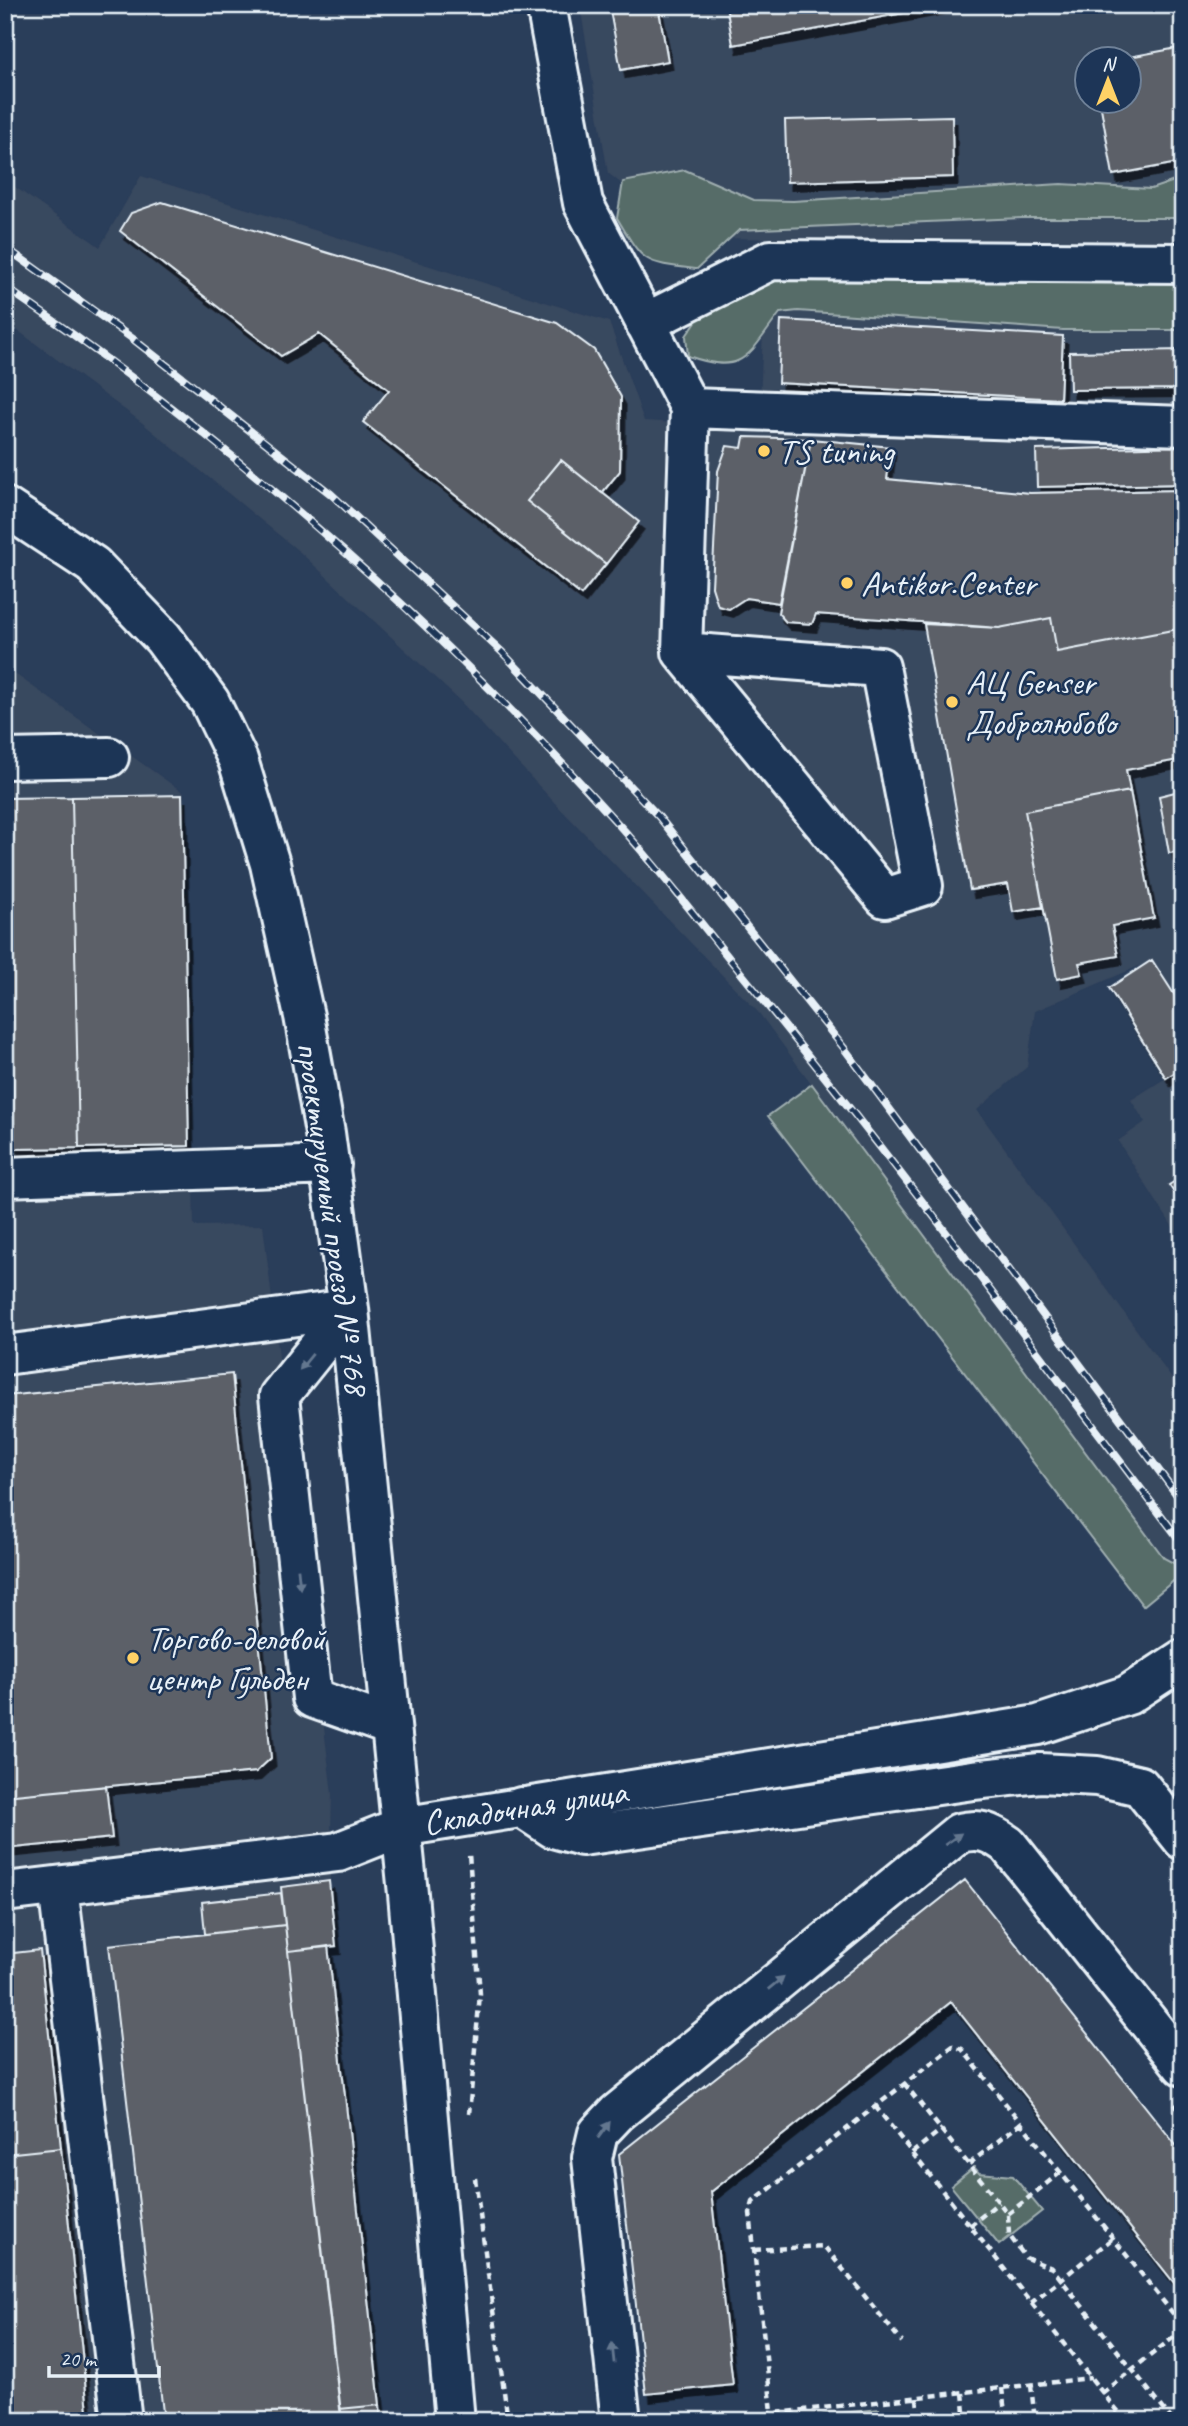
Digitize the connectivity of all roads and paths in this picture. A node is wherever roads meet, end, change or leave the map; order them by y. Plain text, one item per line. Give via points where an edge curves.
1 (546, 5) edge
2 (1183, 263) edge
3 (645, 323) junction
4 (690, 408) junction
5 (1183, 426) edge
6 (5, 507) edge
7 (682, 653) junction
8 (109, 757) dead end
9 (5, 759) edge
10 (331, 1165) junction
11 (5, 1177) edge
12 (349, 1309) junction
13 (5, 1355) edge
14 (1183, 1659) edge
15 (391, 1726) junction
16 (521, 1807) junction
17 (401, 1827) junction
18 (1178, 1833) edge
19 (469, 1851) dead end
20 (58, 1886) junction
21 (5, 1892) edge
22 (1183, 2066) edge
23 (904, 2083) junction
24 (1174, 2103) dead end
25 (875, 2106) junction
26 (1183, 2114) edge
27 (1021, 2123) junction
28 (468, 2126) dead end
29 (942, 2129) junction
30 (912, 2153) junction
31 (969, 2164) junction
32 (473, 2166) dead end
33 (1061, 2172) junction
34 (999, 2202) junction
35 (1008, 2214) junction
36 (970, 2225) junction
37 (1113, 2238) junction
38 (754, 2250) junction
39 (1060, 2279) junction
40 (1031, 2303) junction
41 (1183, 2328) edge
42 (902, 2342) dead end
43 (1132, 2370) junction
44 (1091, 2378) junction
45 (1031, 2385) junction
46 (1002, 2388) junction
47 (964, 2393) junction
48 (1102, 2393) junction
49 (917, 2398) junction
50 (772, 2414) junction
51 (121, 2421) edge
52 (455, 2421) edge
53 (508, 2421) edge
54 (621, 2421) edge
55 (705, 2421) edge
56 (773, 2421) edge
57 (919, 2421) edge
58 (967, 2421) edge
59 (1006, 2421) edge
60 (1035, 2421) edge
61 (1125, 2421) edge
62 (1173, 2421) edge

1 - 3 street via 583,203
2 - 3 street via 771,260
3 - 4 street
4 - 5 street
4 - 7 street
6 - 10 street, проектируемый проезд № 768 via 93,565 163,638 210,702 238,760 273,877
7 - 7 street via 885,898 923,886 880,667
8 - 9 street
10 - 11 street
10 - 12 street, проектируемый проезд № 768
12 - 13 street
12 - 15 street, проектируемый проезд № 768
12 -> 15 street via 279,1395 312,1698
14 - 16 street, Складочная улица via 1128,1695 1038,1726
15 - 17 street, проектируемый проезд № 768
16 - 17 street, Складочная улица
16 - 18 street via 553,1828 582,1836 1040,1773 1097,1776 1140,1786
17 - 20 street via 338,1852
17 - 52 street, Складочная улица
19 - 28 path via 480,1994
20 - 21 street
20 - 51 street
54 -> 22 street via 592,2158 598,2133 959,1833 991,1832 1008,1845
23 - 25 path
23 - 27 path via 957,2046
23 - 29 path
24 - 26 path
25 - 30 path
25 - 38 path via 753,2202
27 - 31 path
27 - 33 path
29 - 30 path
29 - 31 path
30 - 36 path
31 - 34 path
32 - 53 path
33 - 35 path
33 - 37 path
34 - 35 path
34 - 36 path
35 - 39 path via 1009,2235 1018,2248 1029,2261 1049,2265
36 - 40 path
37 - 39 path
37 - 41 path
38 - 42 path via 824,2246
38 - 50 path
39 - 40 path
39 - 43 path
40 - 44 path
41 - 43 path
43 - 48 path
43 - 62 path
44 - 45 path
44 - 48 path
45 - 46 path
45 - 60 path
46 - 47 path
46 - 59 path
47 - 49 path
47 - 58 path
48 - 61 path
49 - 50 path
49 - 57 path
50 - 55 path
50 - 56 path

